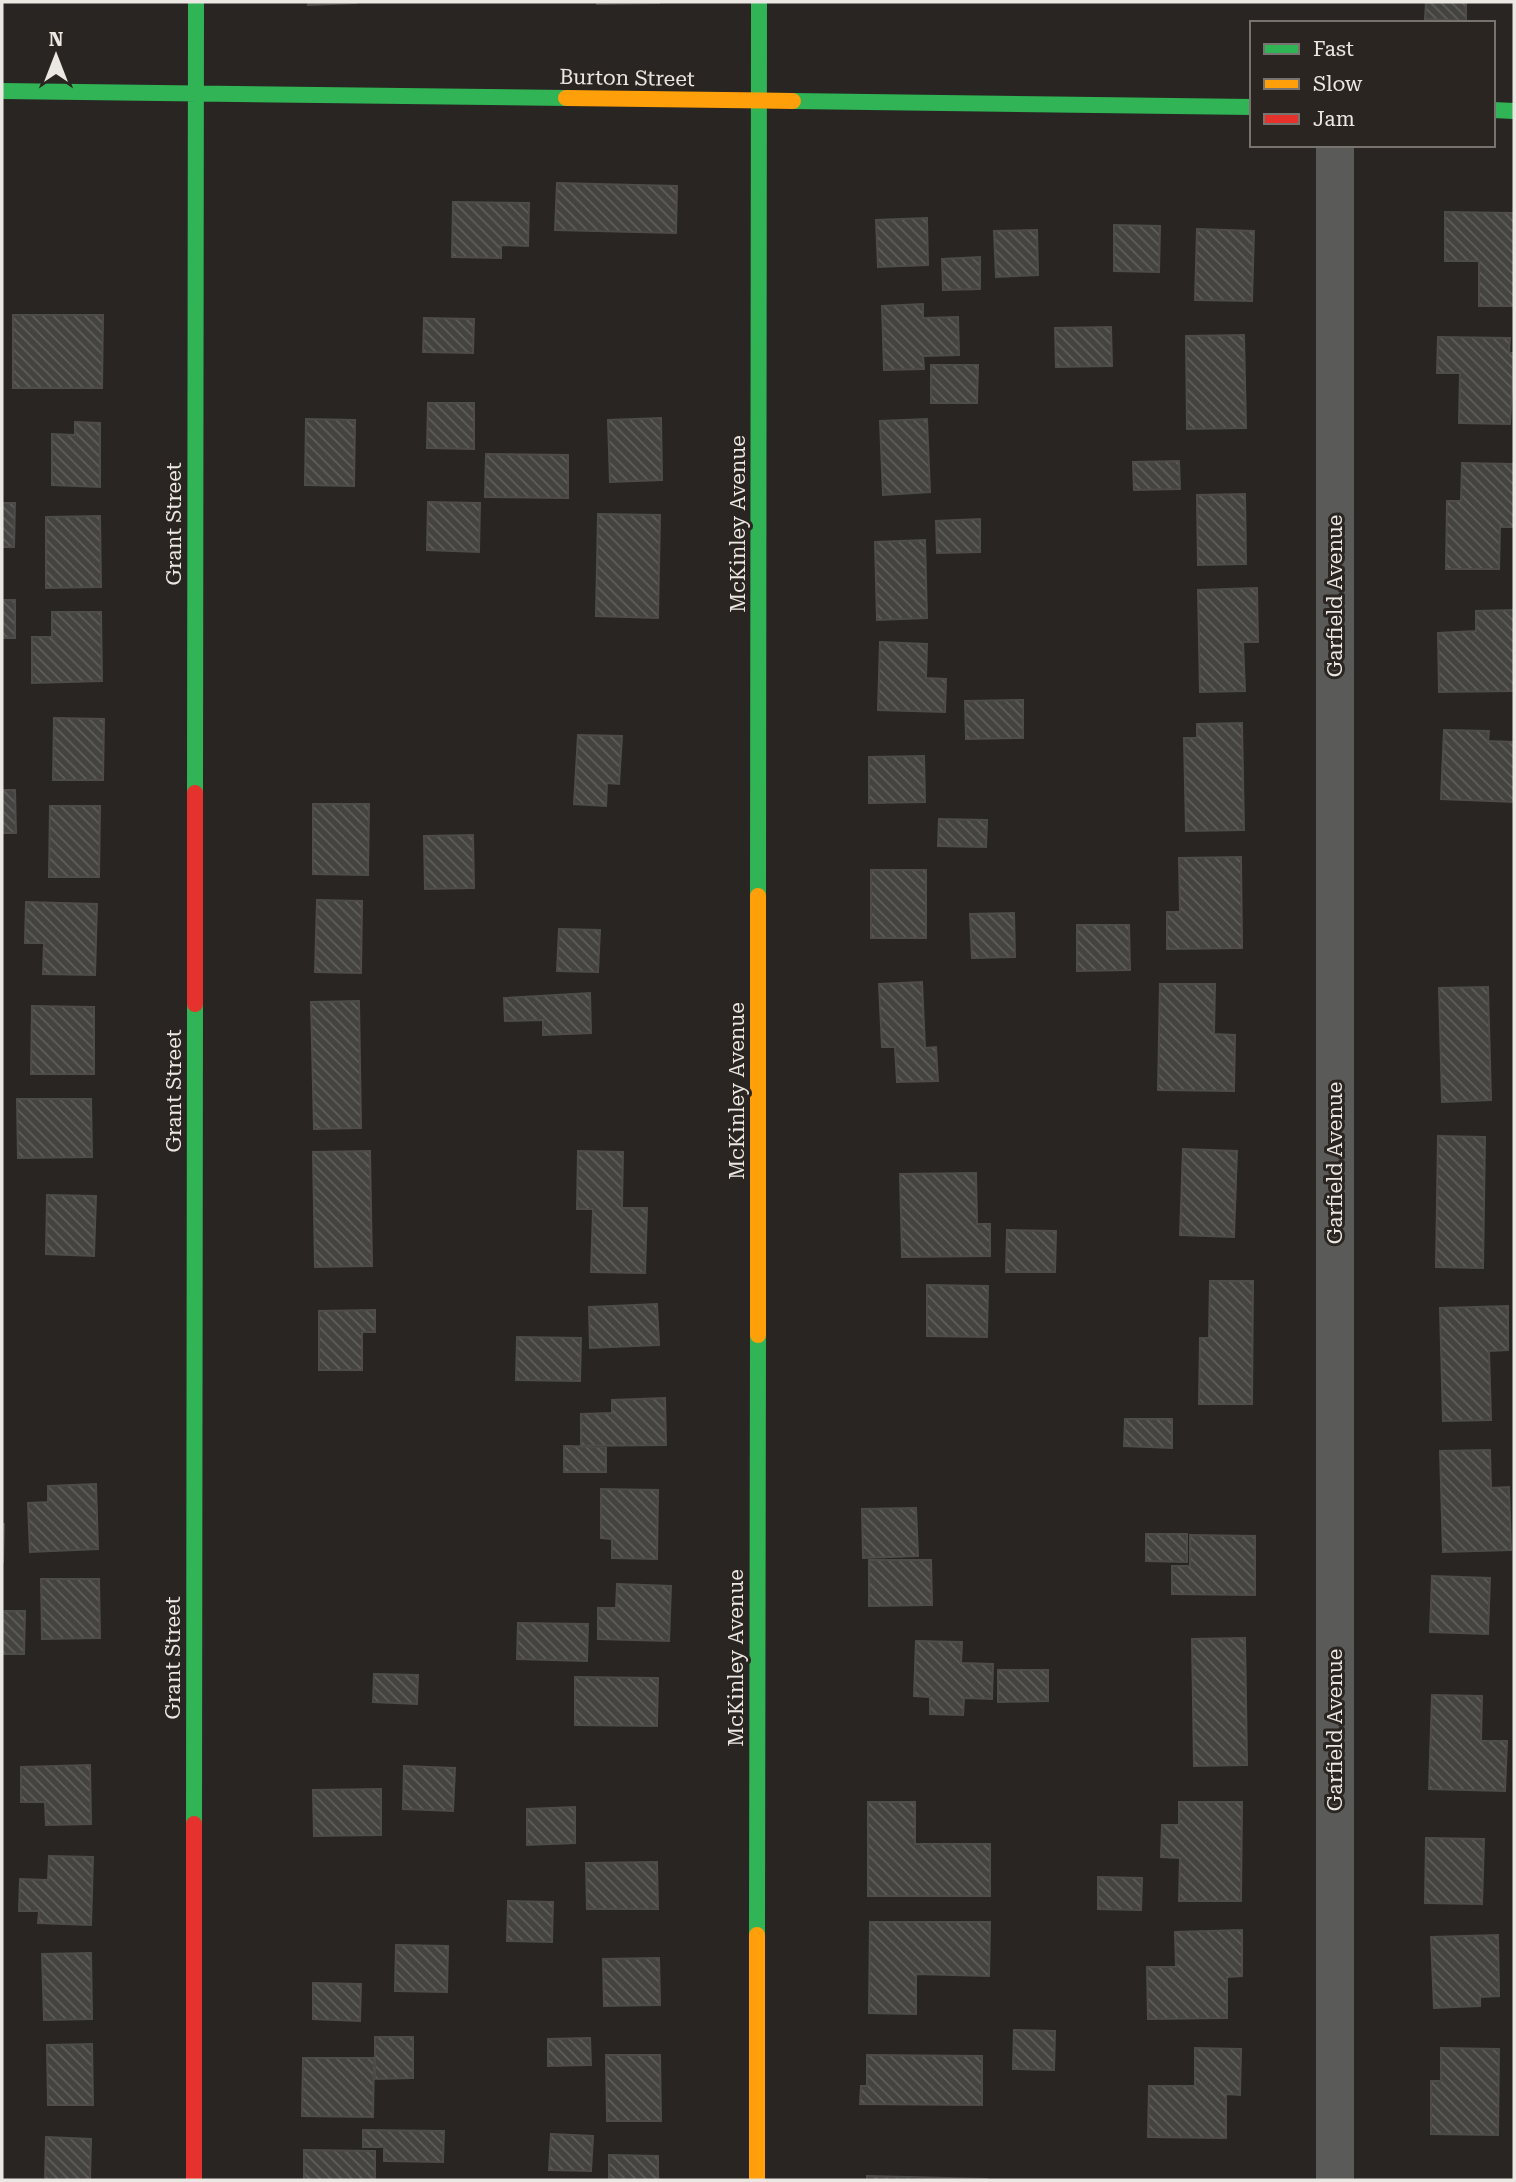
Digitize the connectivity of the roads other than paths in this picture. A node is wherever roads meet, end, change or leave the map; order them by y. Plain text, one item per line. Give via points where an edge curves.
1 (196, 2) edge
2 (759, 2) edge
3 (2, 91) edge
4 (195, 94) junction
5 (759, 101) junction
6 (1250, 107) edge
7 (1495, 110) edge
8 (1514, 111) edge
9 (1335, 147) edge
10 (194, 2180) edge
11 (757, 2180) edge
12 (1335, 2180) edge

1 - 4 street, Grant Street
2 - 5 street, McKinley Avenue
3 - 4 street, Burton Street
4 - 5 street, Burton Street
4 - 10 street, Grant Street
5 - 6 street, Burton Street
5 - 11 street, McKinley Avenue
7 - 8 street
9 - 12 street, Garfield Avenue

